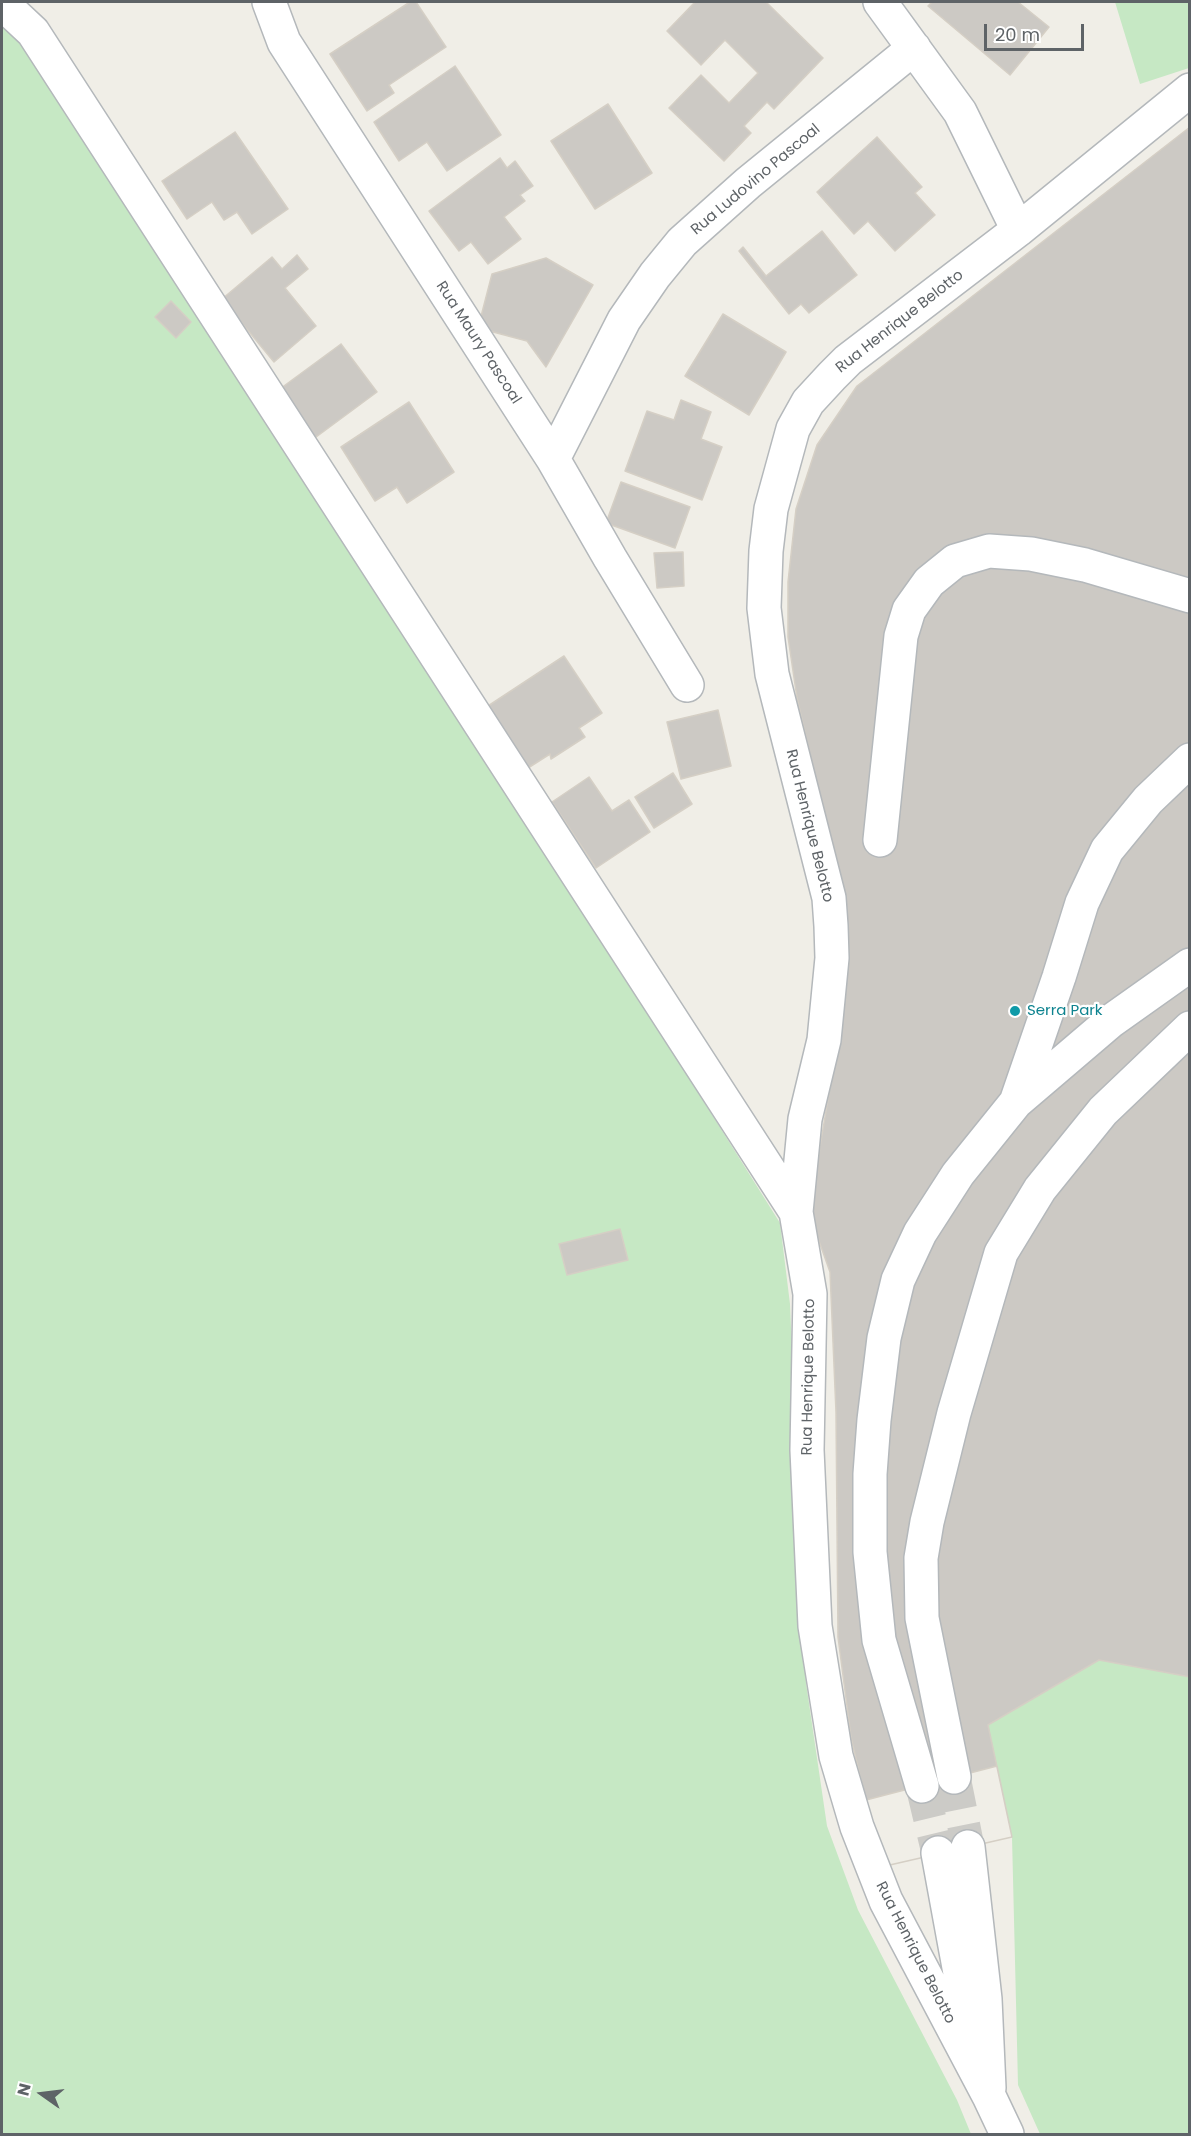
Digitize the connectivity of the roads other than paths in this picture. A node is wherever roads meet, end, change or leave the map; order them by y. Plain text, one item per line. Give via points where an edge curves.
1 (269, 2) edge
2 (880, 2) edge
3 (2, 3) edge
4 (914, 48) junction
5 (1190, 90) edge
6 (1018, 230) junction
7 (553, 459) junction
8 (1190, 596) edge
9 (687, 685) dead end
10 (1190, 760) edge
11 (880, 840) dead end
12 (1190, 965) edge
13 (1190, 1028) edge
14 (1016, 1102) junction
15 (796, 1212) junction
16 (954, 1777) tunnel mouth
17 (922, 1786) tunnel mouth
18 (953, 1850) tunnel mouth
19 (989, 2096) junction
20 (1007, 2134) edge

1 - 7 street, Rua Maury Pascoal via 284,42
2 - 4 street
3 - 15 street via 33,32
4 - 6 street via 960,112
4 - 7 street, Rua Ludovino Pascoal via 682,242 624,321
5 - 6 street, Rua Henrique Belotto
6 - 15 street, Rua Henrique Belotto via 848,360 808,402 793,429 771,508 764,608 772,674 829,898 831,926 824,1040 805,1119
7 - 9 street, Rua Maury Pascoal
8 - 11 street via 1085,565 1031,554 989,551 955,561 946,568 929,582 909,610 901,636
10 - 14 street via 1148,800 1107,850 1082,903
12 - 14 street via 1111,1021
13 - 16 street via 1103,1112 1040,1189 1001,1253 954,1413 921,1558 922,1618
14 - 17 street via 958,1174 920,1233 898,1280 884,1338 870,1474 870,1552 879,1640
15 - 19 street, Rua Henrique Belotto via 810,1294 807,1450 816,1626 836,1756 857,1827 886,1901
18 - 19 street via 986,1999
19 - 20 street, Rua Henrique Belotto

